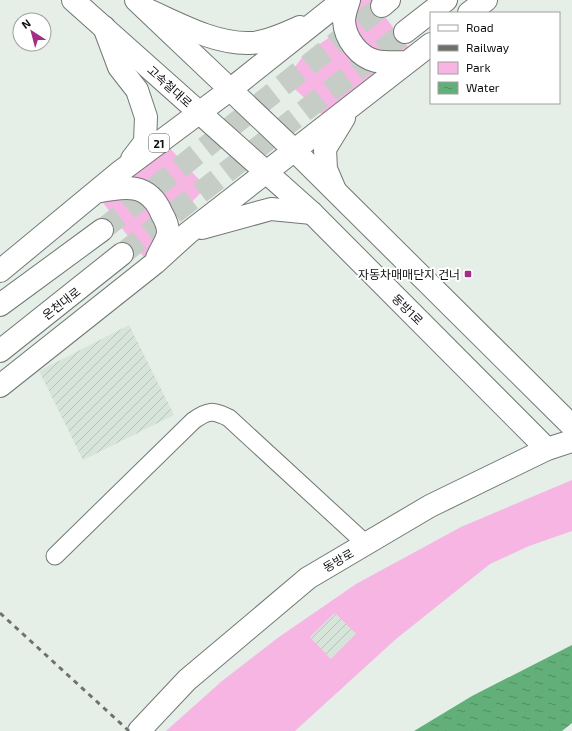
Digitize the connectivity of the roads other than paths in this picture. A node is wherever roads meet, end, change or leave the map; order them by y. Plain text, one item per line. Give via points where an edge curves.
1 (74, 0) edge
2 (343, 0) edge
3 (349, 0) edge
4 (446, 0) edge
5 (486, 0) edge
6 (142, 5) edge
7 (430, 12) edge
8 (431, 12) edge
9 (470, 12) edge
10 (322, 18) junction
11 (104, 27) junction
12 (405, 32) tunnel mouth
13 (430, 45) edge
14 (408, 62) junction
15 (231, 89) junction
16 (370, 91) junction
17 (199, 112) junction
18 (295, 151) junction
19 (121, 172) junction
20 (265, 172) junction
21 (335, 190) junction
22 (95, 193) junction
23 (312, 213) junction
24 (102, 230) tunnel mouth
25 (188, 233) junction
26 (122, 254) tunnel mouth
27 (155, 263) junction
28 (0, 271) edge
29 (0, 305) edge
30 (0, 352) edge
31 (0, 386) edge
32 (572, 426) edge
33 (572, 442) edge
34 (547, 449) junction
35 (366, 544) junction
36 (55, 556) dead end
37 (139, 731) edge

1 - 11 main road, 고속철대로
2 - 10 main road, 21
3 - 14 main road via 344,23 351,43 363,55 374,60
4 - 8 main road
5 - 9 main road
6 - 10 main road via 192,30 222,40 251,43
6 - 15 main road
7 - 12 main road
10 - 15 main road, 21
11 - 17 main road, 고속철대로
11 - 19 main road via 119,67 137,90 146,117 145,142
13 - 14 main road
14 - 16 main road
15 - 17 main road, 21
15 - 18 main road
16 - 18 main road
16 - 21 main road via 342,121 325,149 326,169
17 - 19 main road, 21
17 - 20 main road, 고속철대로
18 - 20 main road
18 - 21 main road
19 - 22 main road, 21
20 - 23 main road, 동방1로
20 - 25 main road
21 - 32 main road
22 - 27 main road via 123,187 137,188 154,199 166,222 168,232
22 - 28 main road, 21
23 - 25 main road via 271,209
23 - 34 main road, 동방1로
24 - 29 main road
25 - 27 main road
26 - 30 main road, 온천대로
27 - 31 main road
33 - 34 main road, 동방로
34 - 35 main road, 동방로 via 430,506
35 - 36 street via 229,418 217,412 204,413 193,421
35 - 37 main road, 동방로 via 308,578 187,680

